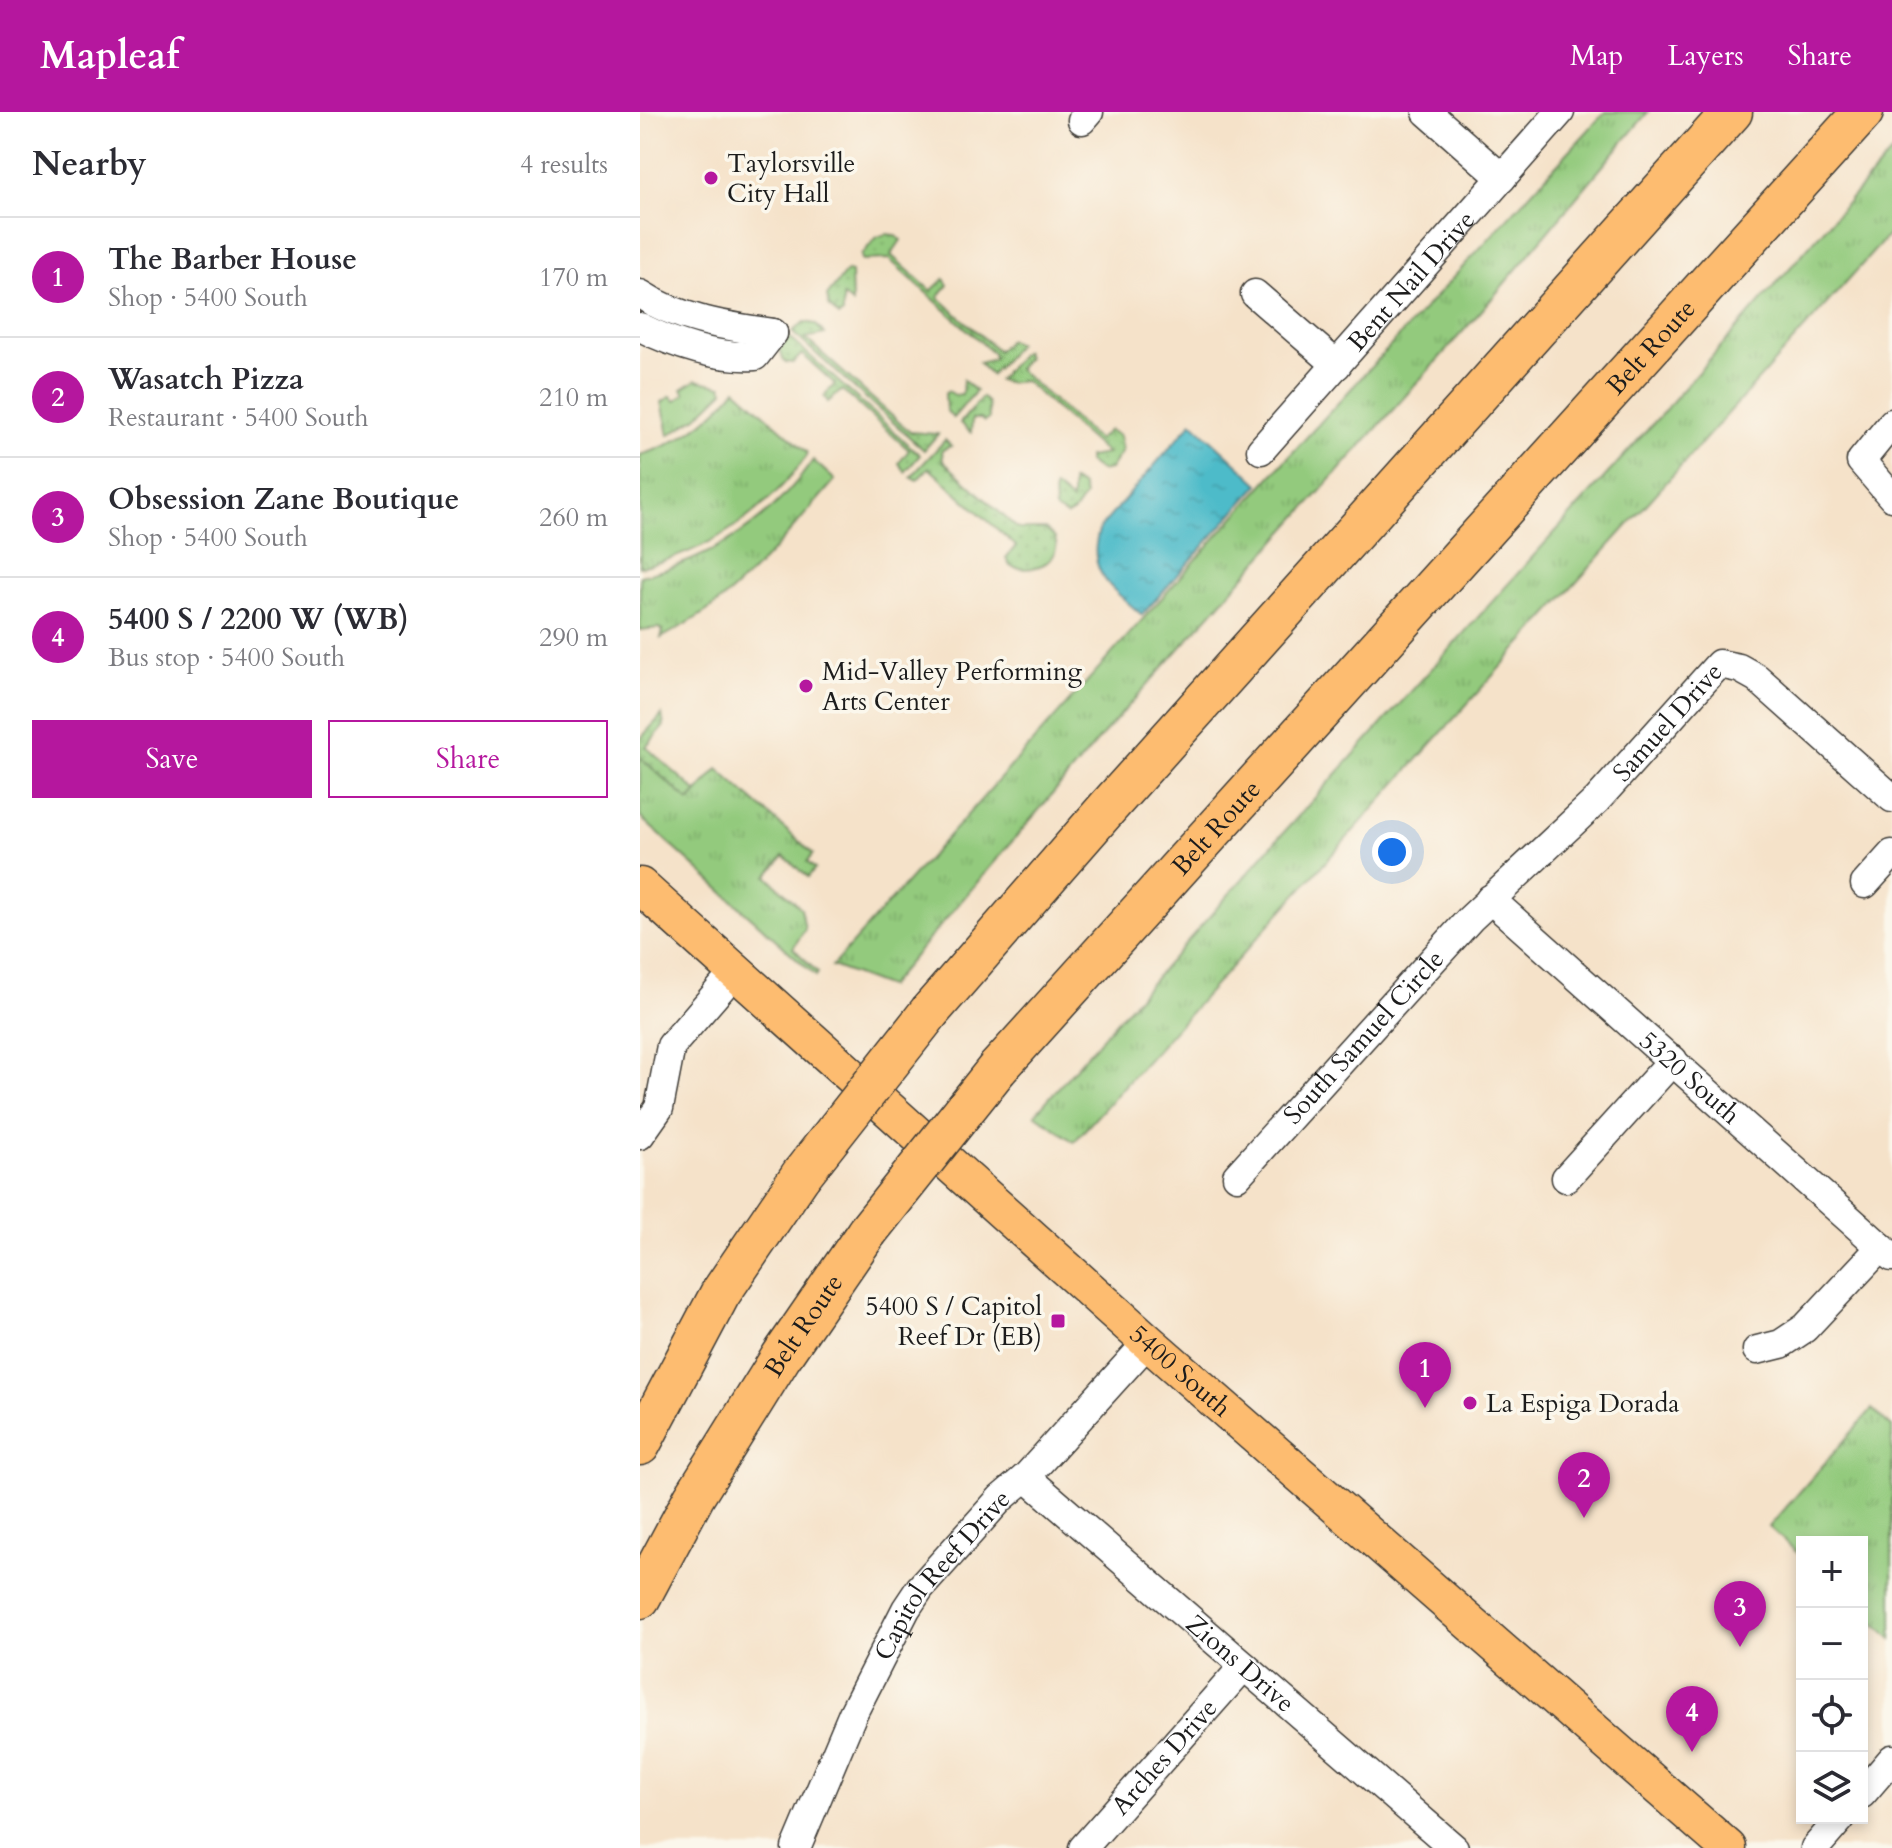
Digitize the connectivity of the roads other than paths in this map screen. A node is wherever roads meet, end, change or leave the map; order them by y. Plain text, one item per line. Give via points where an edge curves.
1 (1427, 112) edge
2 (1560, 112) edge
3 (1732, 112) edge
4 (1863, 112) edge
5 (1502, 178) junction
6 (640, 294) edge
7 (1255, 294) dead end
8 (640, 327) edge
9 (1337, 365) junction
10 (1892, 423) edge
11 (1261, 450) dead end
12 (1892, 497) edge
13 (1892, 798) edge
14 (1892, 854) edge
15 (1865, 884) dead end
16 (640, 886) edge
17 (1490, 899) junction
18 (735, 972) junction
19 (1673, 1060) junction
20 (640, 1135) edge
21 (1237, 1176) dead end
22 (1566, 1178) dead end
23 (1886, 1252) edge
24 (1148, 1342) junction
25 (1757, 1350) dead end
26 (640, 1445) edge
27 (1026, 1477) junction
28 (640, 1598) edge
29 (1244, 1666) junction
30 (1892, 1759) edge
31 (1868, 1787) edge
32 (1836, 1824) edge
33 (1448, 1846) edge
34 (796, 1848) edge
35 (1083, 1848) edge
36 (1728, 1848) edge
37 (1815, 1848) edge

1 - 5 street
2 - 5 street, Bent Nail Drive
3 - 26 highway, bridge via 931,1010 801,1175 720,1294
4 - 28 highway, Belt Route, bridge via 997,1069 867,1232 781,1357 694,1497
5 - 9 street, Bent Nail Drive
6 - 8 street via 680,313 773,333 755,356 737,357 689,347
7 - 9 street
9 - 11 street, Bent Nail Drive
10 - 12 street via 1861,461
13 - 17 street, Samuel Drive via 1757,678 1719,664 1597,800
14 - 15 street
16 - 18 main road, 5400 South
17 - 19 street, 5320 South
17 - 21 street, South Samuel Circle
18 - 20 street via 671,1046 659,1108
18 - 24 main road, 5400 South
19 - 22 street
19 - 23 street, 5320 South
23 - 25 street via 1805,1328 1781,1344
24 - 27 street, Capitol Reef Drive
24 - 36 main road, 5400 South
27 - 29 street, Zions Drive
27 - 34 street, Capitol Reef Drive via 1000,1499 906,1609 853,1713
29 - 33 street, Zions Drive
29 - 35 street, Arches Drive
30 - 31 street
32 - 37 street

